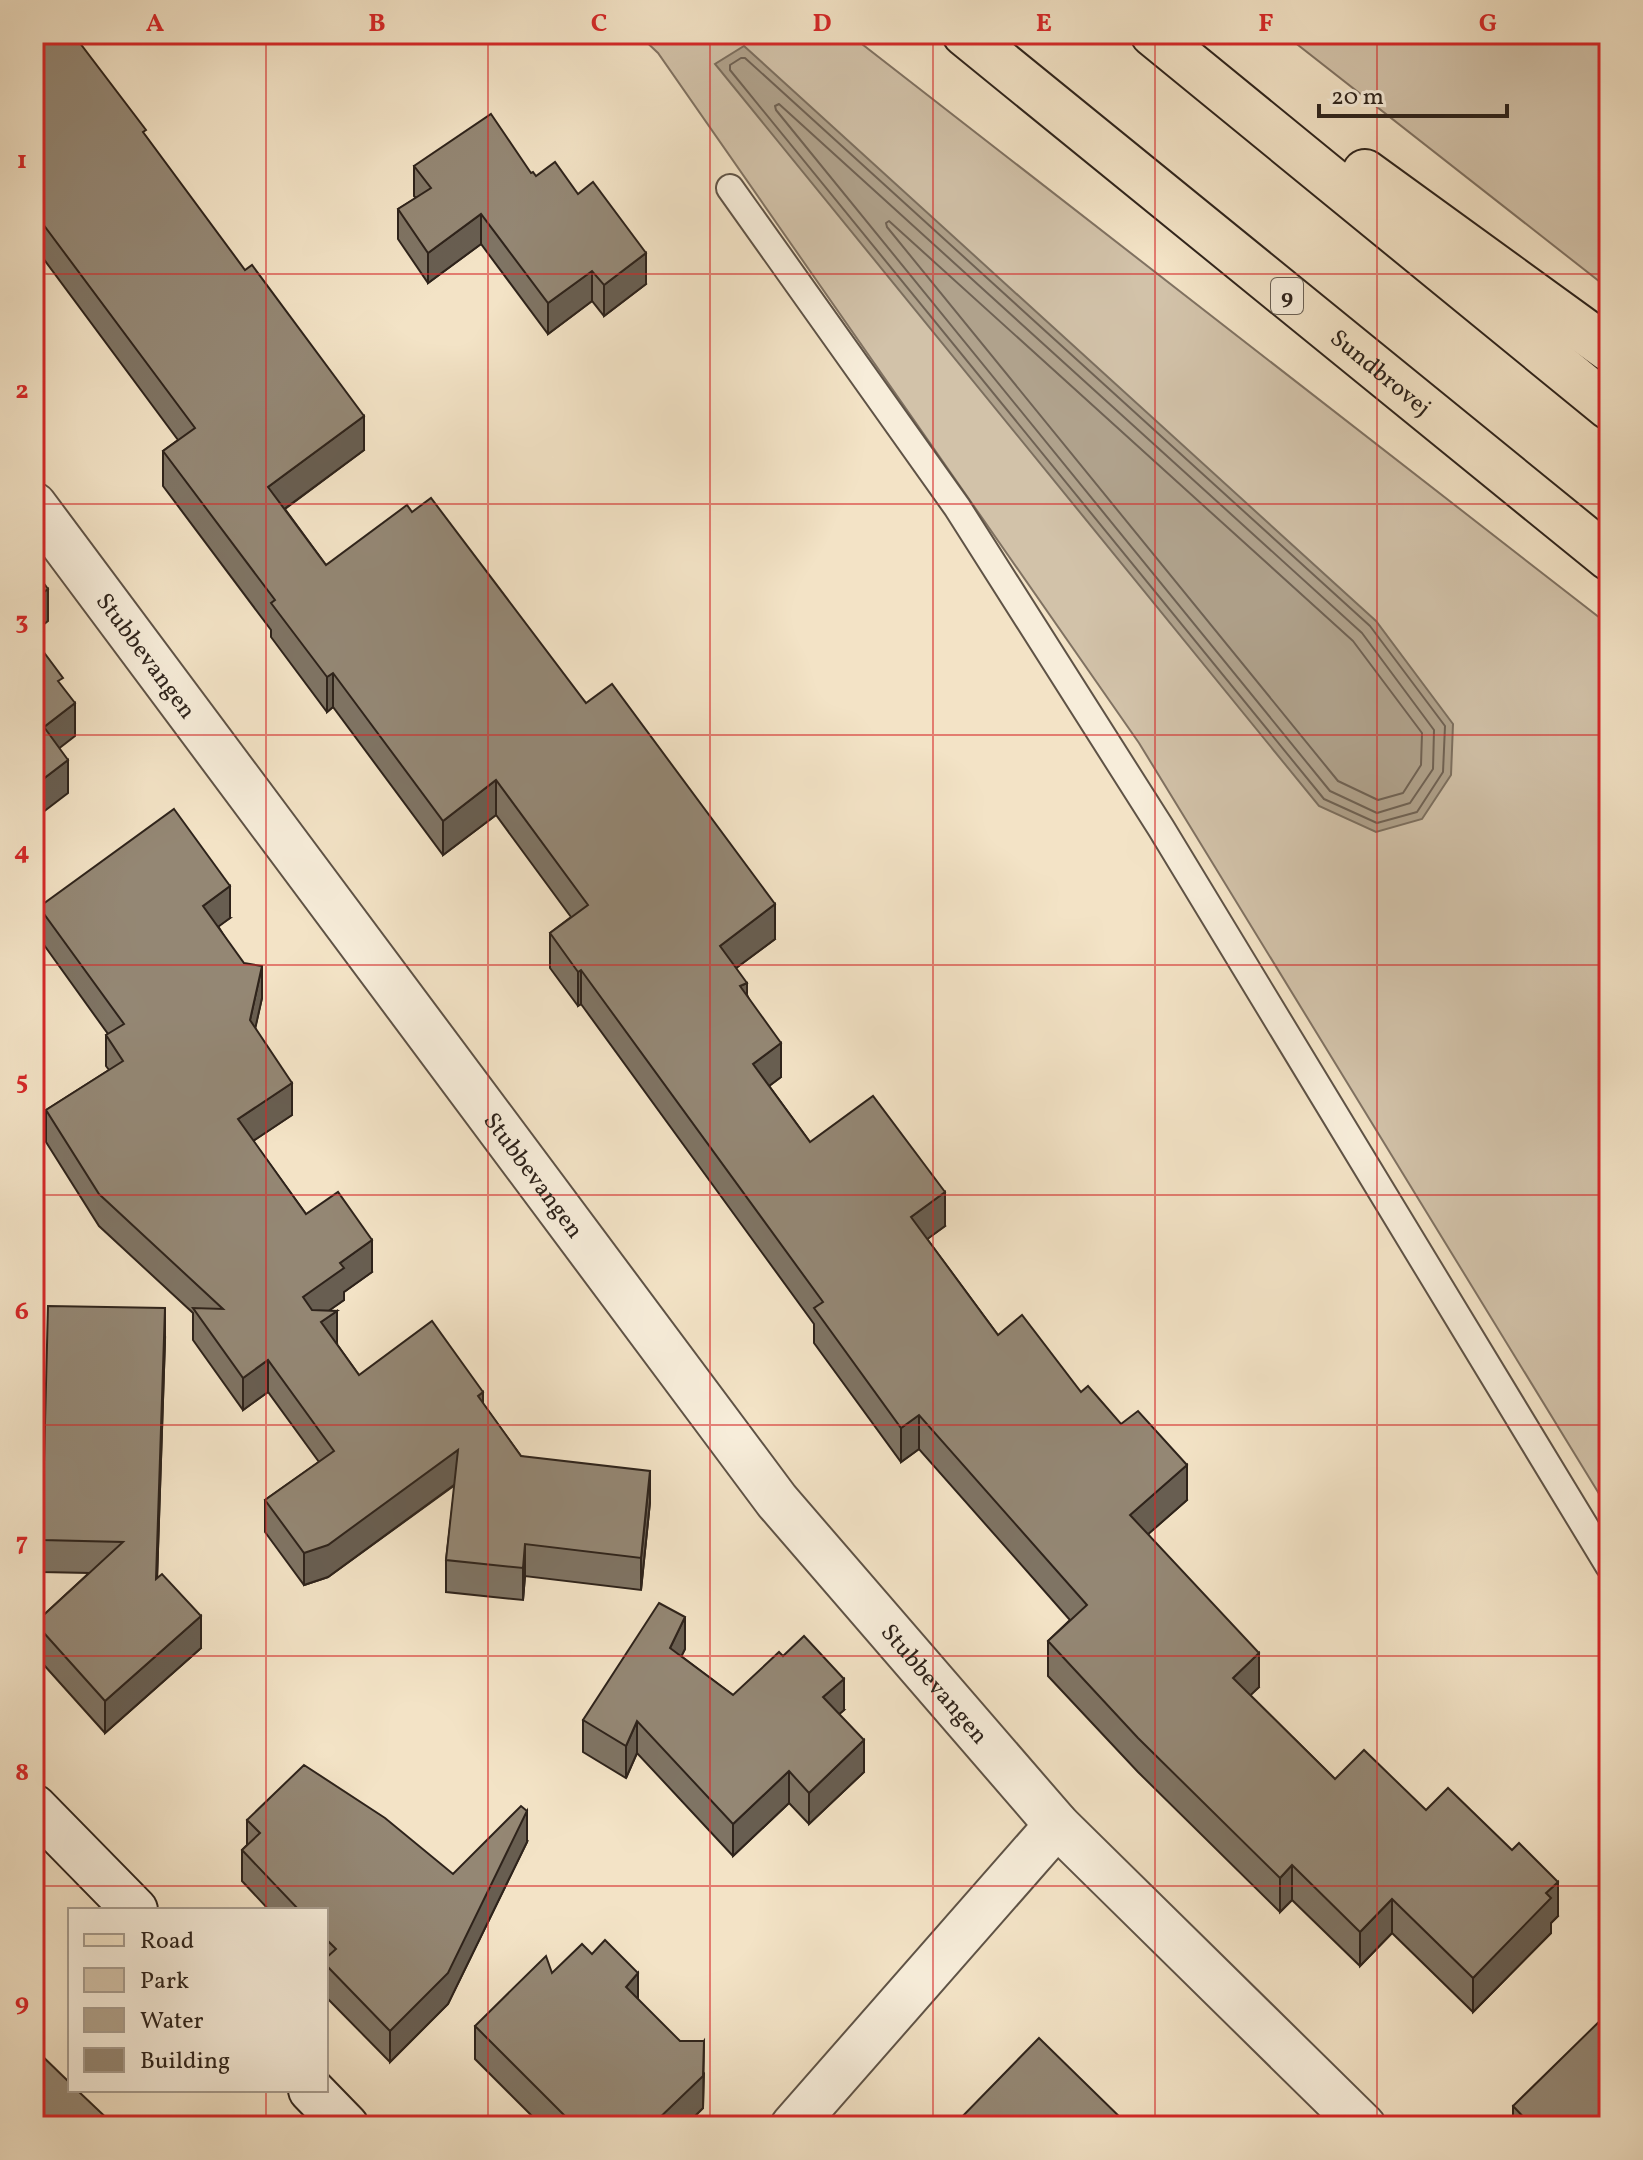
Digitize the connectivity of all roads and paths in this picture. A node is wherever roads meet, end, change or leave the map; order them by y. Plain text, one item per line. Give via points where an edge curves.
1 (965, 34) edge
2 (1153, 34) edge
3 (1174, 34) edge
4 (730, 188) dead end
5 (1609, 349) edge
6 (1609, 407) edge
7 (34, 505) edge
8 (1609, 558) edge
9 (1609, 1566) edge
10 (34, 1807) edge
11 (1057, 1825) junction
12 (133, 1908) edge
13 (313, 2092) edge
14 (346, 2126) edge
15 (793, 2126) edge
16 (1363, 2126) edge

1 - 8 main road, Sundbrovej / 9
2 - 6 main road
3 - 5 main road
4 - 9 lane via 957,507 1170,841
7 - 11 street, Stubbevangen via 777,1501
10 - 12 street
11 - 15 street
11 - 16 street, Stubbevangen
13 - 14 street

